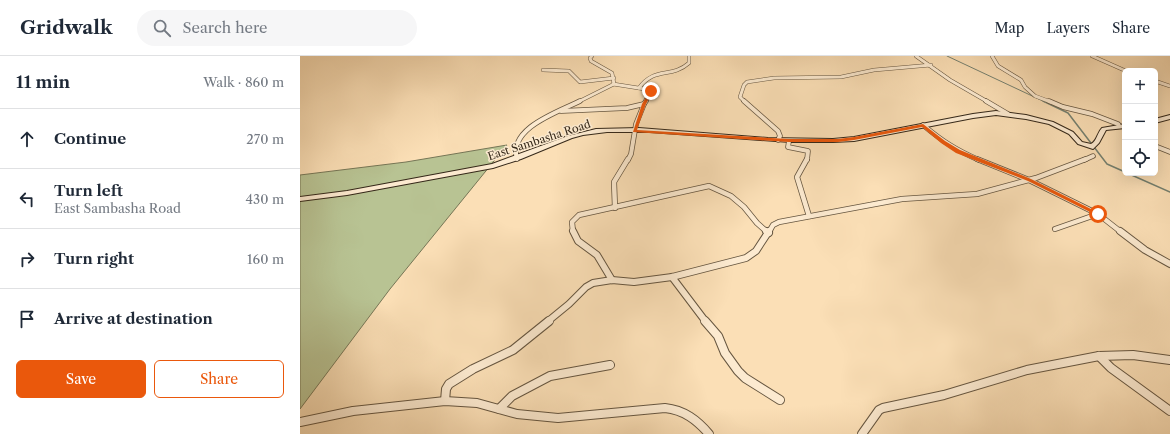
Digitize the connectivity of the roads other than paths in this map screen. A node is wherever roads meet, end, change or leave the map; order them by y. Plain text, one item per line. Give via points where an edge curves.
1 (592, 56) edge
2 (689, 56) edge
3 (916, 56) edge
4 (992, 56) edge
5 (1092, 56) edge
6 (931, 65) junction
7 (1122, 69) edge
8 (543, 70) dead end
9 (614, 78) junction
10 (1158, 82) edge
11 (613, 84) junction
12 (1170, 86) edge
13 (639, 88) junction
14 (598, 104) dead end
15 (644, 104) junction
16 (601, 109) junction
17 (559, 111) junction
18 (1008, 114) junction
19 (1170, 117) edge
20 (1158, 120) edge
21 (923, 125) junction
22 (1122, 126) edge
23 (635, 131) junction
24 (778, 140) junction
25 (789, 141) junction
26 (1158, 147) edge
27 (1170, 152) edge
28 (1093, 156) dead end
29 (517, 159) junction
30 (1029, 180) junction
31 (300, 199) edge
32 (615, 208) junction
33 (1098, 214) junction
34 (809, 216) junction
35 (1054, 229) dead end
36 (769, 233) junction
37 (1170, 264) edge
38 (672, 277) junction
39 (612, 280) junction
40 (1099, 356) junction
41 (1170, 360) edge
42 (610, 366) dead end
43 (780, 400) dead end
44 (445, 401) junction
45 (499, 409) junction
46 (1170, 411) edge
47 (300, 422) edge
48 (709, 434) edge
49 (862, 434) edge

1 - 9 street via 591,61 612,73
2 - 13 street via 689,63 685,67 652,74
3 - 6 street
4 - 22 street via 998,66 1021,79 1035,96
5 - 7 street
6 - 18 street via 950,80
6 - 24 street via 874,70 838,77 774,78 747,82 740,97 778,131
8 - 9 street via 569,71 580,82
9 - 11 street
10 - 12 street
11 - 13 street
11 - 17 street
13 - 15 street via 651,91
14 - 16 street
15 - 16 street via 627,108
15 - 23 street
16 - 17 street
17 - 29 street via 534,124 523,134 515,149
18 - 21 street, East Sambasha Road via 982,114
18 - 22 street, East Sambasha Road via 1060,127 1080,143 1093,147 1104,129
19 - 20 street
21 - 25 street, East Sambasha Road via 854,139
21 - 30 street via 958,152
23 - 24 street, East Sambasha Road
23 - 29 street, East Sambasha Road via 605,130 586,133
23 - 32 street via 631,154 614,182
24 - 25 street, East Sambasha Road
25 - 34 street via 788,147 808,151 807,159 797,177
26 - 27 street
28 - 30 street
29 - 31 street, East Sambasha Road via 457,173
30 - 33 street
30 - 34 street via 976,194 921,197
32 - 36 street via 709,186 731,196
32 - 39 street via 586,212 574,218 572,222 572,232 576,239 596,254
33 - 35 street
33 - 37 street via 1145,250
34 - 36 street via 779,222
36 - 38 street via 756,251 746,258
38 - 39 street via 634,282
38 - 43 street via 692,306 718,336 725,353 738,371
39 - 44 street via 600,281 586,287 513,350 455,379 446,389
40 - 41 street via 1133,355
40 - 46 street via 1111,368
40 - 49 street via 1027,370 944,395 883,408
42 - 45 street via 550,376 512,396
44 - 45 street via 477,403
44 - 47 street via 353,411
45 - 48 street via 517,414 558,418 676,408 700,423

